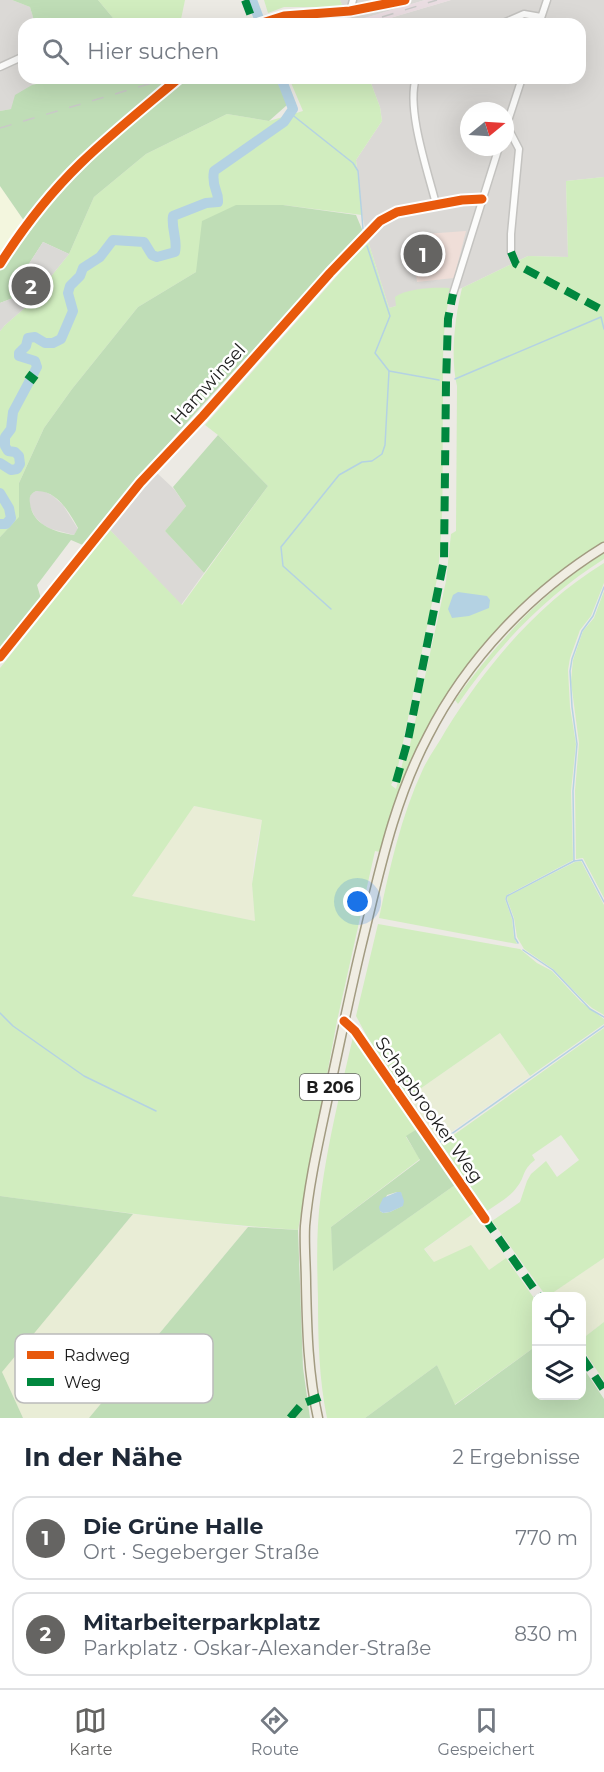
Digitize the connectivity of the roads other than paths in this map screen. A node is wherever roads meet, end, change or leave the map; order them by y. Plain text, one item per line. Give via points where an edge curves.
1 (353, 0) edge
2 (405, 0) edge
3 (547, 0) edge
4 (350, 11) junction
5 (541, 17) joint
6 (276, 18) edge
7 (515, 18) edge
8 (18, 59) edge
9 (0, 67) edge
10 (172, 84) edge
11 (414, 84) edge
12 (520, 84) edge
13 (514, 103) edge
14 (514, 141) edge
15 (496, 156) edge
16 (482, 199) junction
17 (436, 204) junction
18 (511, 252) dead end
19 (0, 264) edge
20 (453, 294) dead end
21 (604, 547) edge
22 (0, 657) edge
23 (344, 1021) junction
24 (485, 1219) dead end
25 (318, 1418) edge

1 - 4 street
2 - 4 street
3 - 5 street
4 - 6 street
5 - 7 street via 524,14
8 - 9 street
10 - 19 street via 80,164 40,208
11 - 17 street via 415,121
12 - 13 street
14 - 18 street via 519,149
15 - 16 street
16 - 17 street, Hamwinsel
16 - 20 street
17 - 22 street, Hamwinsel via 397,212 380,221 337,265 140,483
21 - 23 main road, B 206 via 563,576 511,622 461,682 429,734 393,818
23 - 24 street, Schapbrooker Weg via 355,1031
23 - 25 main road, B 206 via 309,1190 305,1229 309,1361

